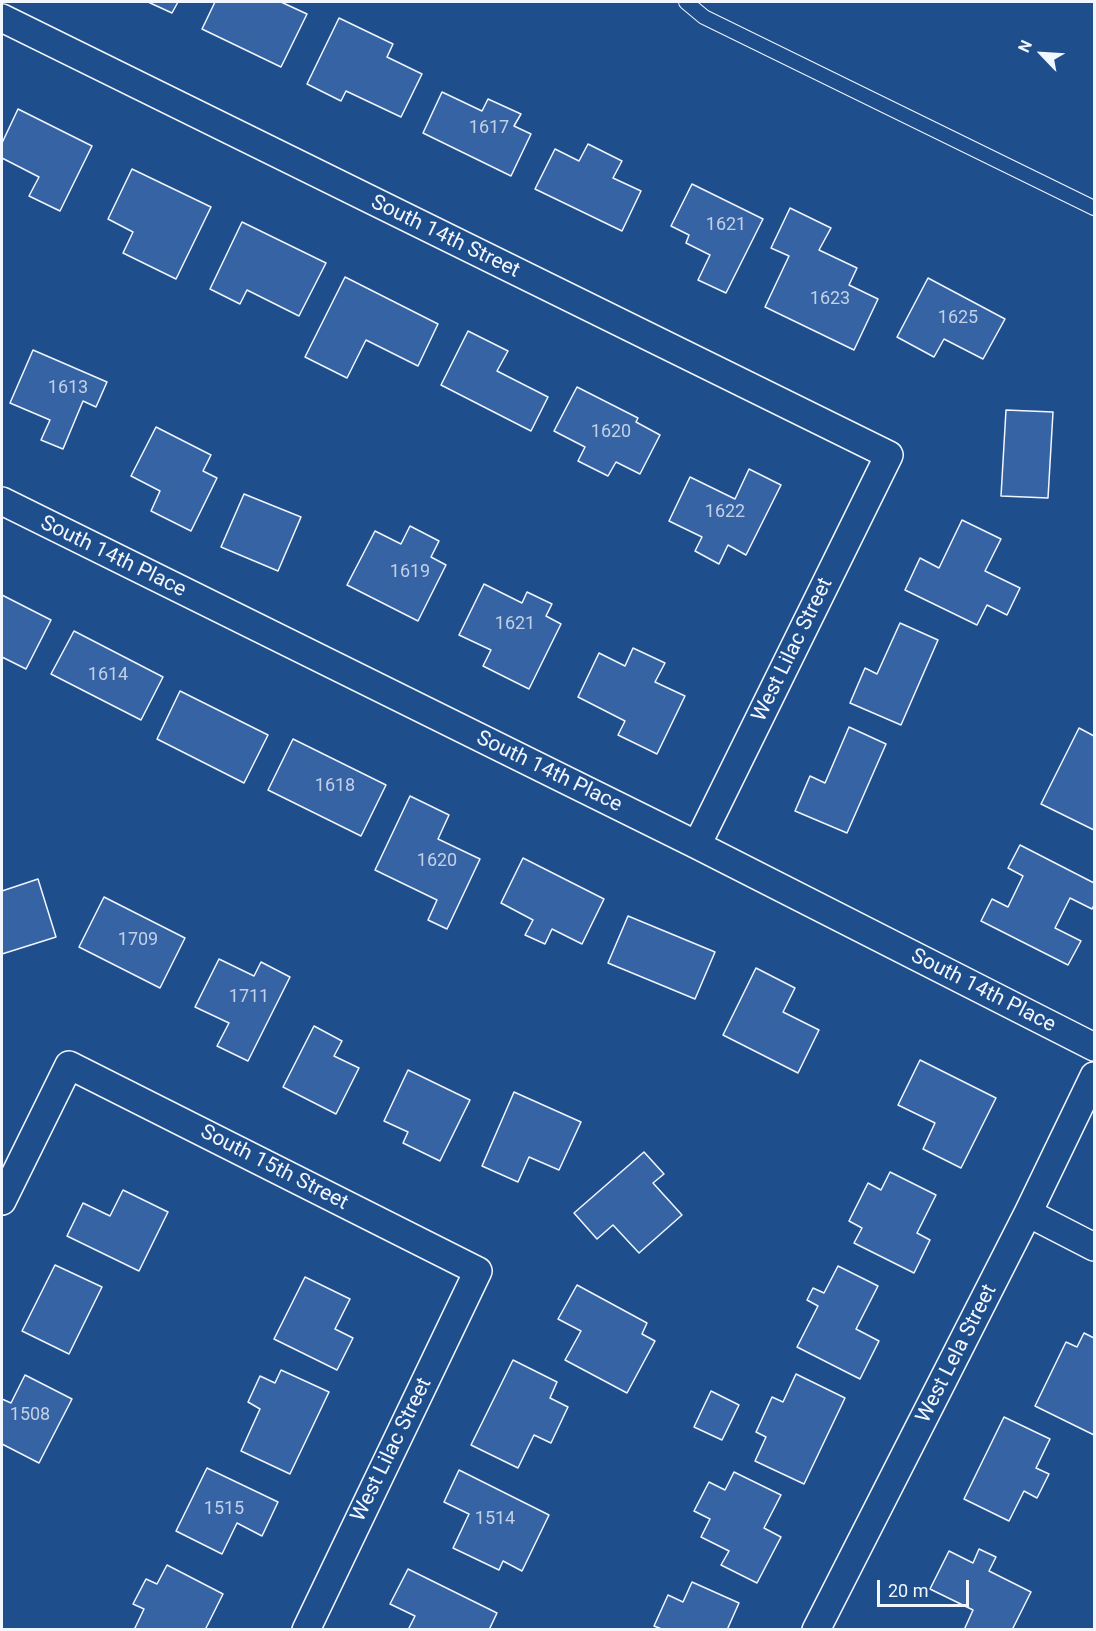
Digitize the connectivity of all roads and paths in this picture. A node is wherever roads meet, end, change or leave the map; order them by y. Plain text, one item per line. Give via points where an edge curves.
1 (686, 2) edge
2 (2, 18) edge
3 (1095, 207) edge
4 (889, 455) joint
5 (2, 501) edge
6 (697, 845) junction
7 (1095, 1047) edge
8 (1095, 1076) edge
9 (2, 1201) edge
10 (1028, 1214) junction
11 (1095, 1247) edge
12 (478, 1271) joint
13 (306, 1629) edge
14 (818, 1629) edge

1 - 3 lane via 704,17
2 - 4 street, South 14th Street
4 - 6 street, West Lilac Street
5 - 6 street, South 14th Place
6 - 7 street, South 14th Place
8 - 10 street, West Lela Street
9 - 12 street, South 15th Street via 69,1065
10 - 11 street
10 - 14 street, West Lela Street
12 - 13 street, West Lilac Street

